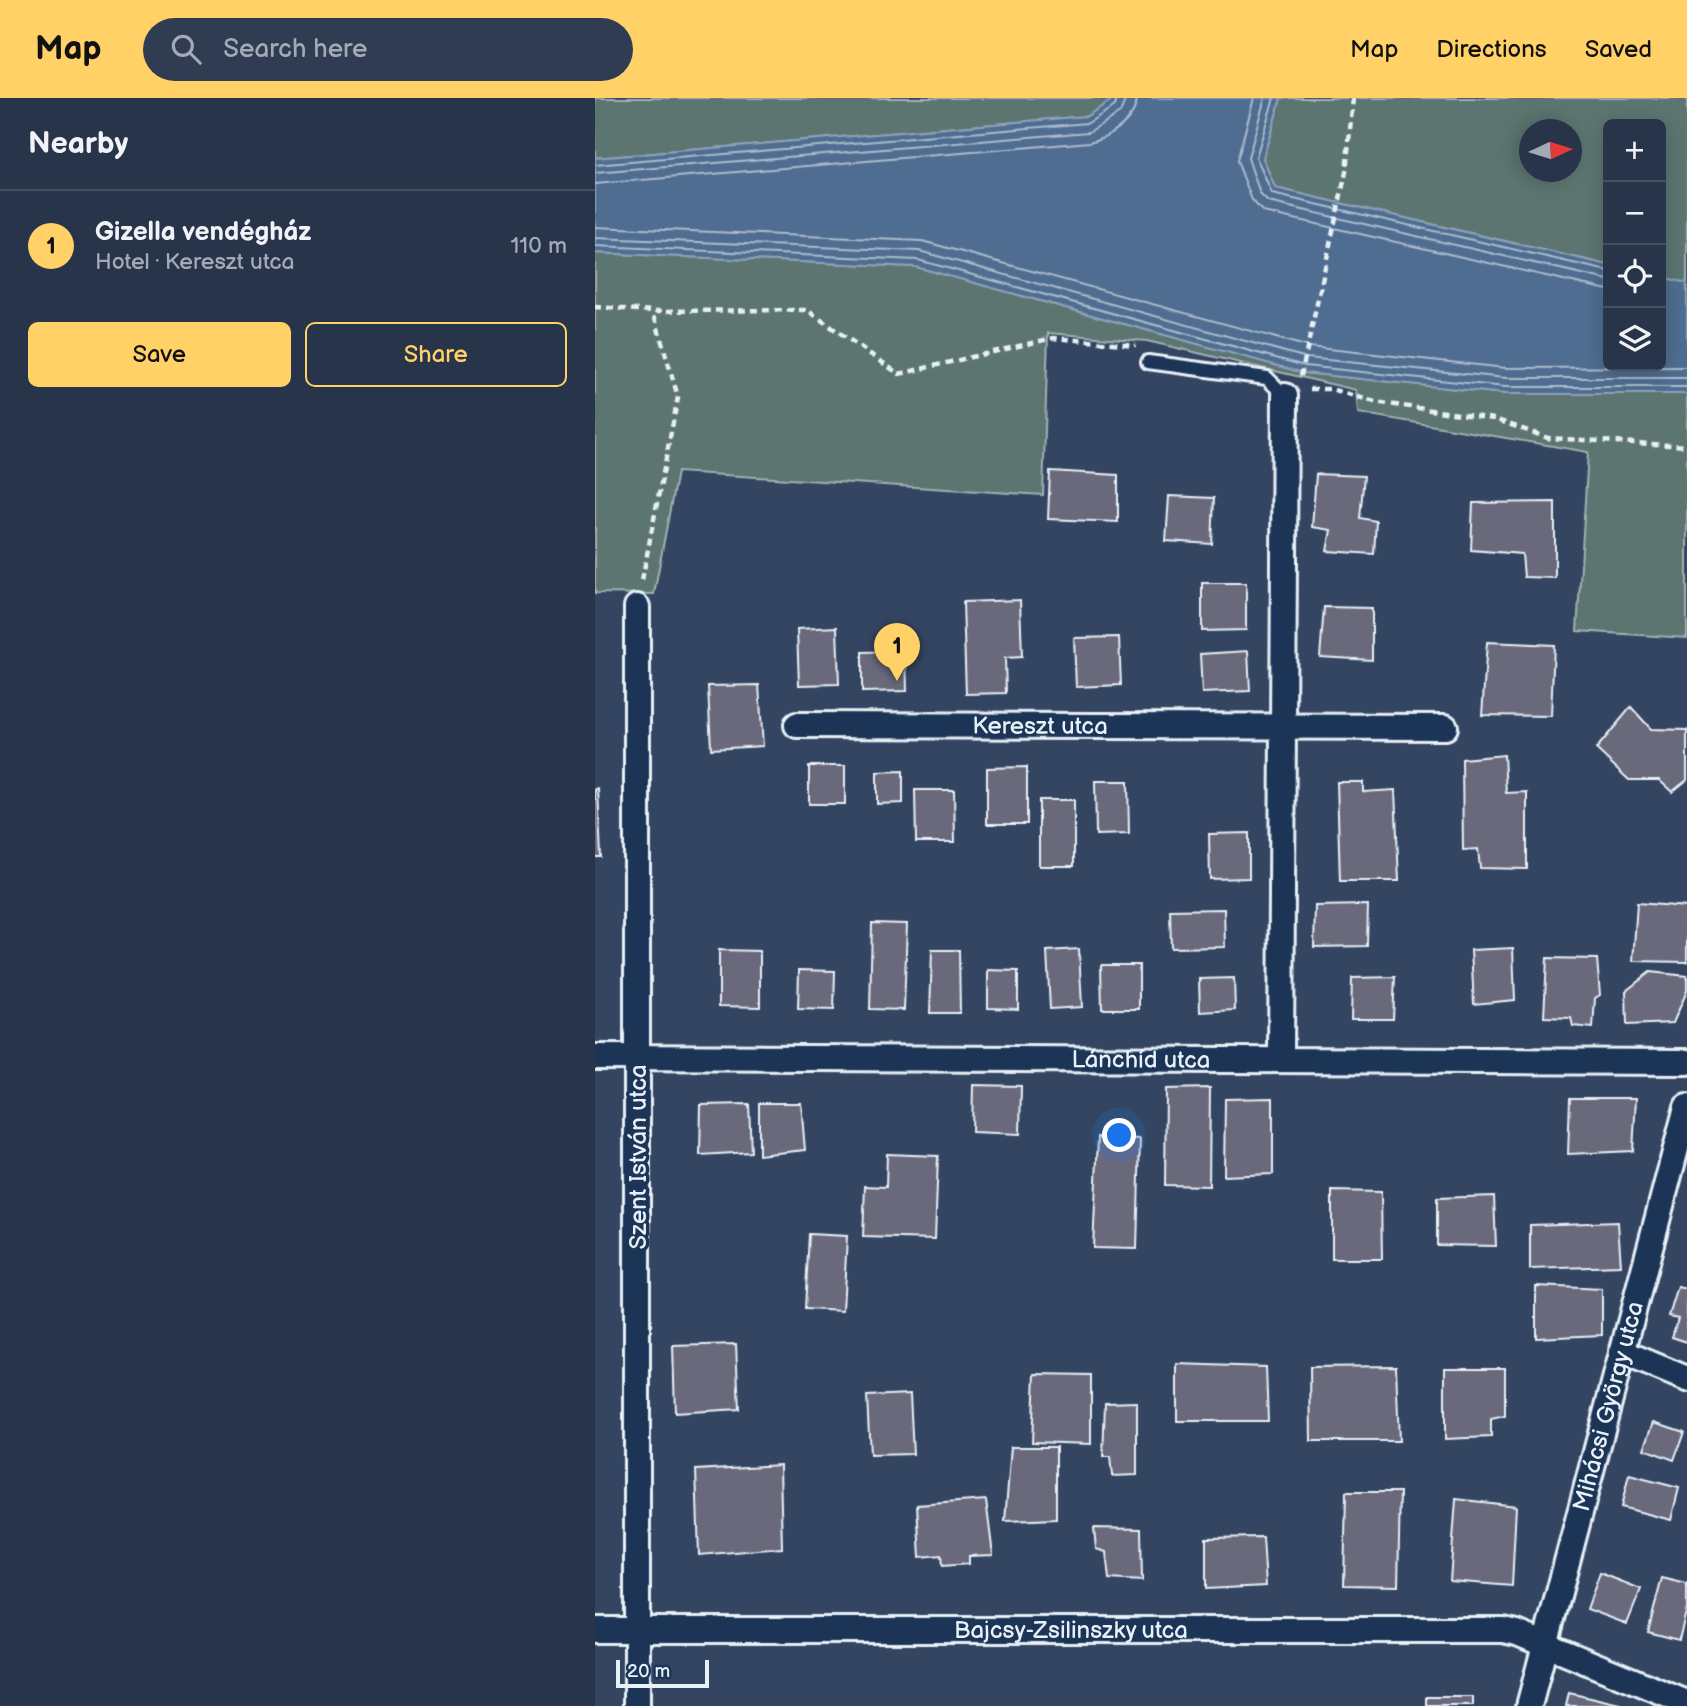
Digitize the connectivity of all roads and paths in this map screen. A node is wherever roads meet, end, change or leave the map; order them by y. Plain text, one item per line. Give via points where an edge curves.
1 (1353, 98) edge
2 (595, 307) edge
3 (653, 311) junction
4 (1148, 362) joint
5 (1304, 373) dead end
6 (1319, 387) dead end
7 (1285, 396) joint
8 (1687, 446) edge
9 (637, 607) joint
10 (797, 725) dead end
11 (1445, 727) dead end
12 (1282, 728) junction
13 (595, 1057) edge
14 (638, 1057) junction
15 (1281, 1058) junction
16 (1687, 1062) edge
17 (1687, 1107) edge
18 (1622, 1352) junction
19 (1687, 1378) edge
20 (637, 1629) junction
21 (595, 1630) edge
22 (1545, 1644) junction
23 (1687, 1703) edge
24 (637, 1706) edge
25 (1529, 1706) edge

1 - 5 path via 1346,172
2 - 3 path
3 - 4 path via 807,310 899,374 1053,338 1140,346
3 - 9 path via 678,397
4 - 7 lane via 1267,378
6 - 8 path via 1375,402 1494,419 1548,438
7 - 12 street
9 - 14 street, Szent István utca
10 - 12 street, Kereszt utca
11 - 12 street, Kereszt utca
12 - 15 street
13 - 14 street, Lánchíd utca
14 - 15 street, Lánchíd utca
14 - 20 street, Szent István utca
15 - 16 street, Lánchíd utca
17 - 18 street, Mihácsi György utca
18 - 19 street
18 - 22 street, Mihácsi György utca
20 - 21 street, Bajcsy-Zsilinszky utca
20 - 22 street, Bajcsy-Zsilinszky utca via 1503,1630
20 - 24 street, Szent István utca
22 - 23 street, Bajcsy-Zsilinszky utca
22 - 25 street, Mihácsi György utca

